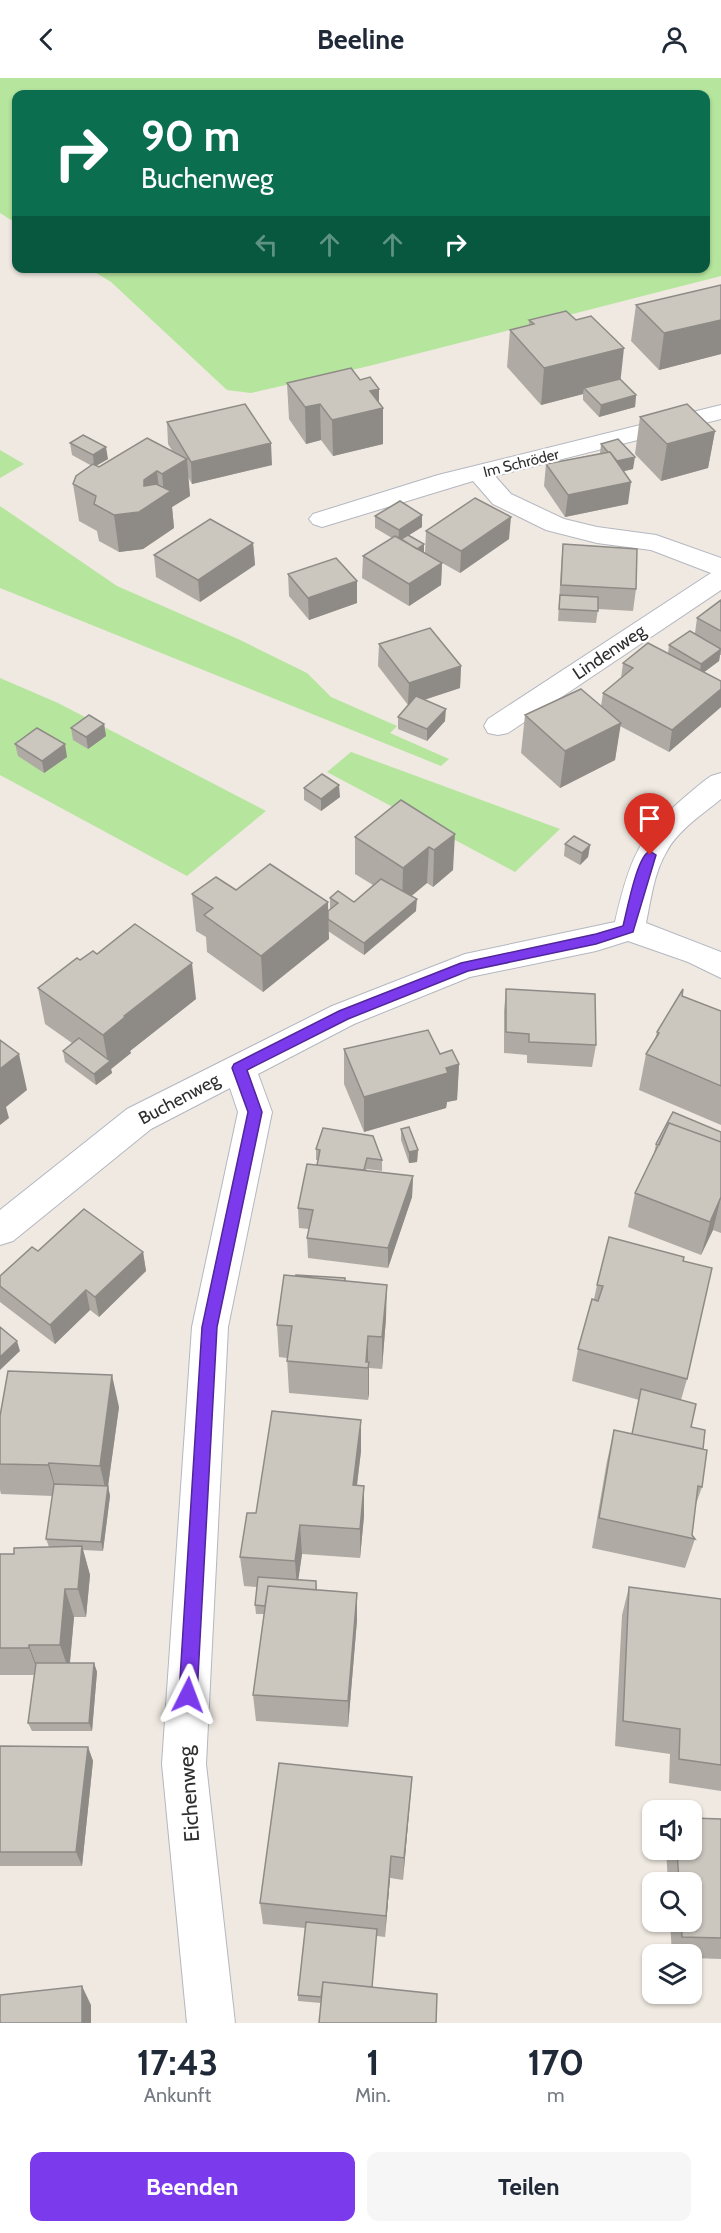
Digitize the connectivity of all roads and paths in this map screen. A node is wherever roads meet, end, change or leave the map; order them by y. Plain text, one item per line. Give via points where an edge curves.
1 (721, 412) edge
2 (479, 473) junction
3 (322, 519) dead end
4 (721, 567) edge
5 (721, 578) edge
6 (498, 726) dead end
7 (721, 783) edge
8 (629, 929) junction
9 (721, 966) edge
10 (239, 1068) junction
11 (0, 1230) edge
12 (212, 2023) edge

1 - 2 street, Im Schröder
2 - 3 street, Im Schröder
2 - 4 street via 502,499 555,525 656,543
5 - 6 street, Lindenweg
7 - 8 street via 659,839 640,884
8 - 9 street
8 - 10 street, Buchenweg via 465,966 344,1015
10 - 11 street, Buchenweg via 139,1119
10 - 12 street, Eichenweg via 255,1112 210,1327 184,1764

